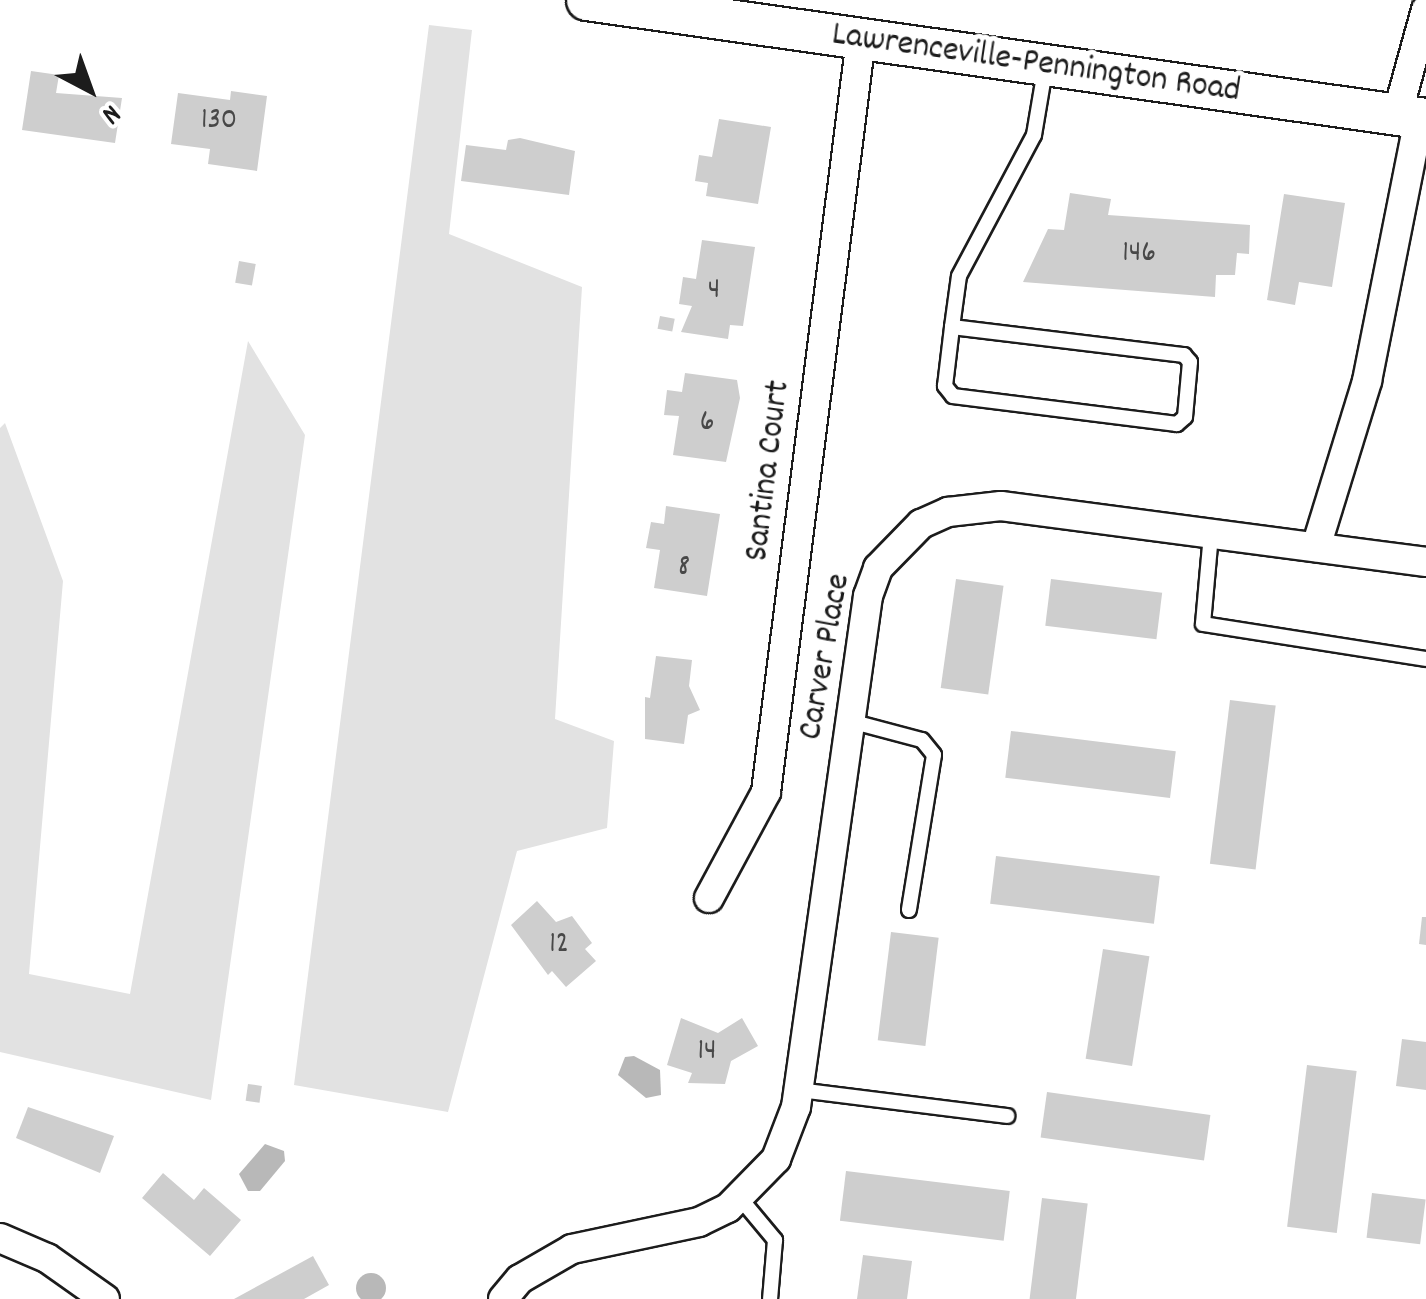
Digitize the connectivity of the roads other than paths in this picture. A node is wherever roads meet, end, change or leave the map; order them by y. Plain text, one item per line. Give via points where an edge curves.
1 (588, 0) edge
2 (1426, 10) edge
3 (861, 39) junction
4 (1046, 65) junction
5 (1414, 117) edge
6 (952, 327) junction
7 (1211, 534) junction
8 (1316, 547) junction
9 (1426, 562) edge
10 (1426, 659) edge
11 (850, 721) junction
12 (708, 898) dead end
13 (909, 910) dead end
14 (798, 1090) junction
15 (1007, 1116) dead end
16 (740, 1198) junction
17 (0, 1238) edge
18 (105, 1299) edge
19 (503, 1299) edge
20 (770, 1299) edge

1 - 3 street, Lawrenceville-Pennington Road
2 - 5 street
3 - 4 street, Lawrenceville-Pennington Road
3 - 12 street, Santina Court via 766,792
4 - 5 street, Lawrenceville-Pennington Road
4 - 6 lane via 1034,135 959,276
5 - 8 street via 1368,381
6 - 6 lane via 945,386 953,396 1176,424 1186,417 1190,362 1184,356
7 - 8 street, Carver Place
7 - 10 lane via 1204,624
7 - 11 street, Carver Place via 1001,506 948,512 920,524 878,568 868,596
8 - 9 street, Carver Place
11 - 13 lane via 922,740 934,756
11 - 14 street, Carver Place
14 - 15 lane
14 - 16 street, Carver Place via 776,1159
16 - 19 street, Carver Place via 699,1222 546,1260
16 - 20 lane via 774,1240
17 - 18 street via 46,1258

